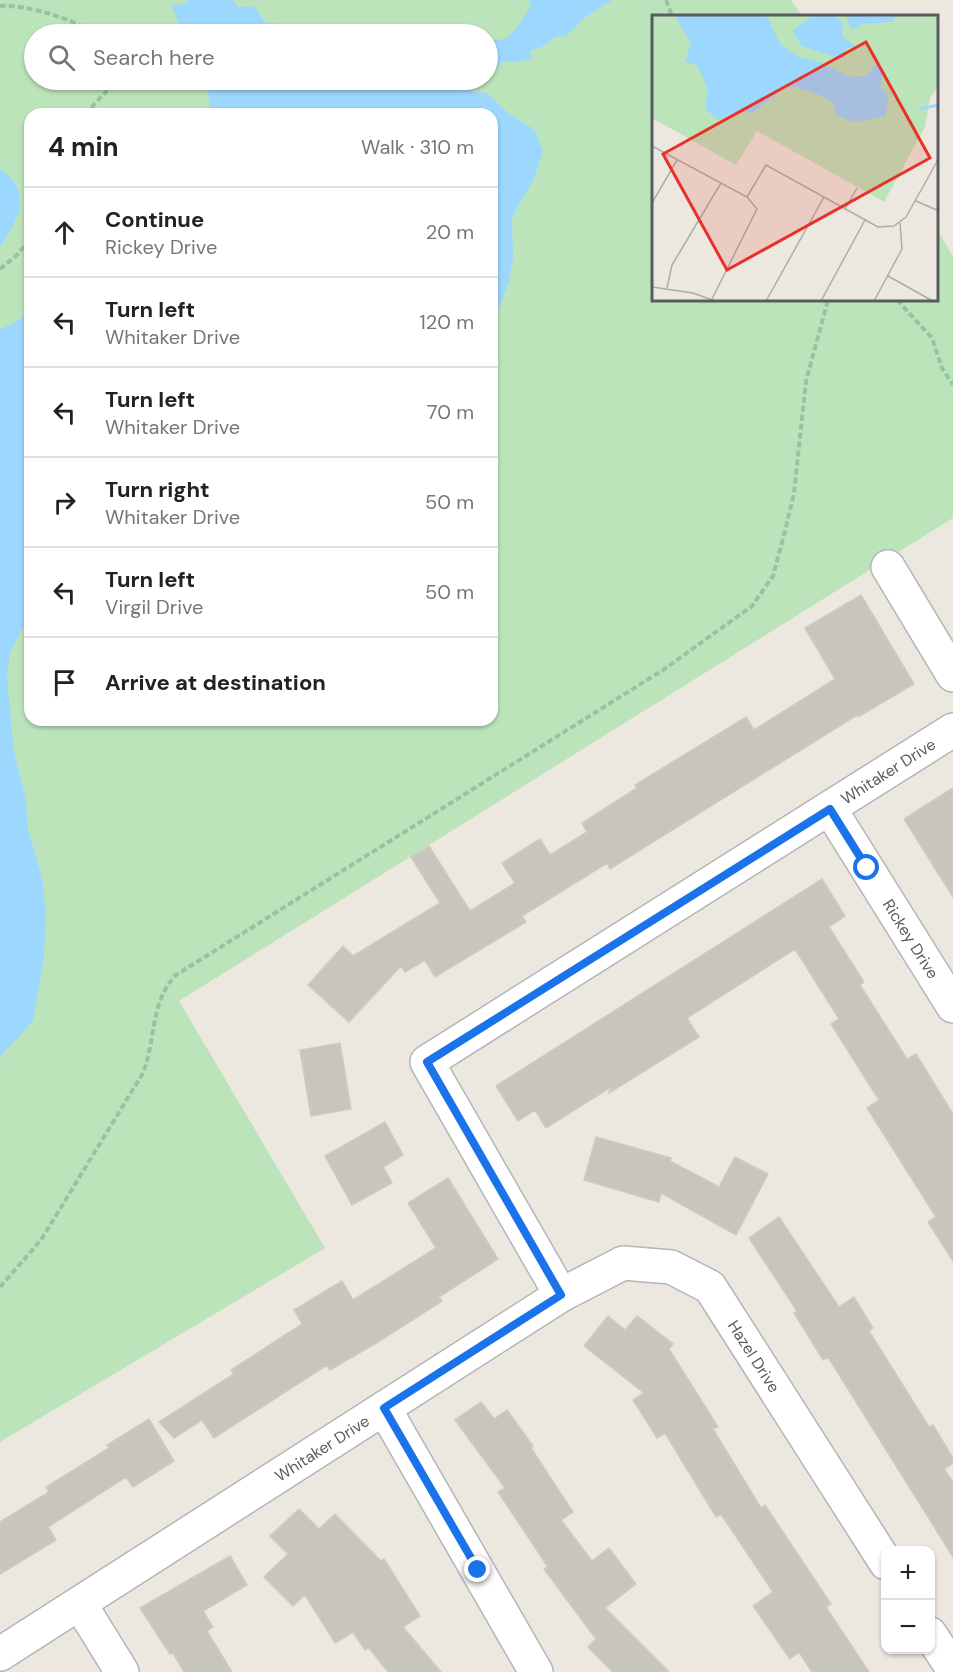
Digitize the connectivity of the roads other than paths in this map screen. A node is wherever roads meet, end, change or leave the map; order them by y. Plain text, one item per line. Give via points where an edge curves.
1 (888, 567) dead end
2 (953, 675) edge
3 (953, 730) edge
4 (830, 809) junction
5 (953, 1006) edge
6 (561, 1295) junction
7 (384, 1408) junction
8 (881, 1557) edge
9 (80, 1604) junction
10 (935, 1642) edge
11 (0, 1654) edge
12 (953, 1669) edge
13 (122, 1672) edge
14 (536, 1672) edge

1 - 2 street
3 - 4 street, Whitaker Drive
4 - 5 street, Rickey Drive
4 - 6 street, Whitaker Drive via 427,1062
6 - 7 street, Whitaker Drive
6 - 8 street, Hazel Drive via 623,1263 671,1267 710,1287
7 - 9 street, Whitaker Drive
7 - 14 street
9 - 11 street, Whitaker Drive
9 - 13 street
10 - 12 street

